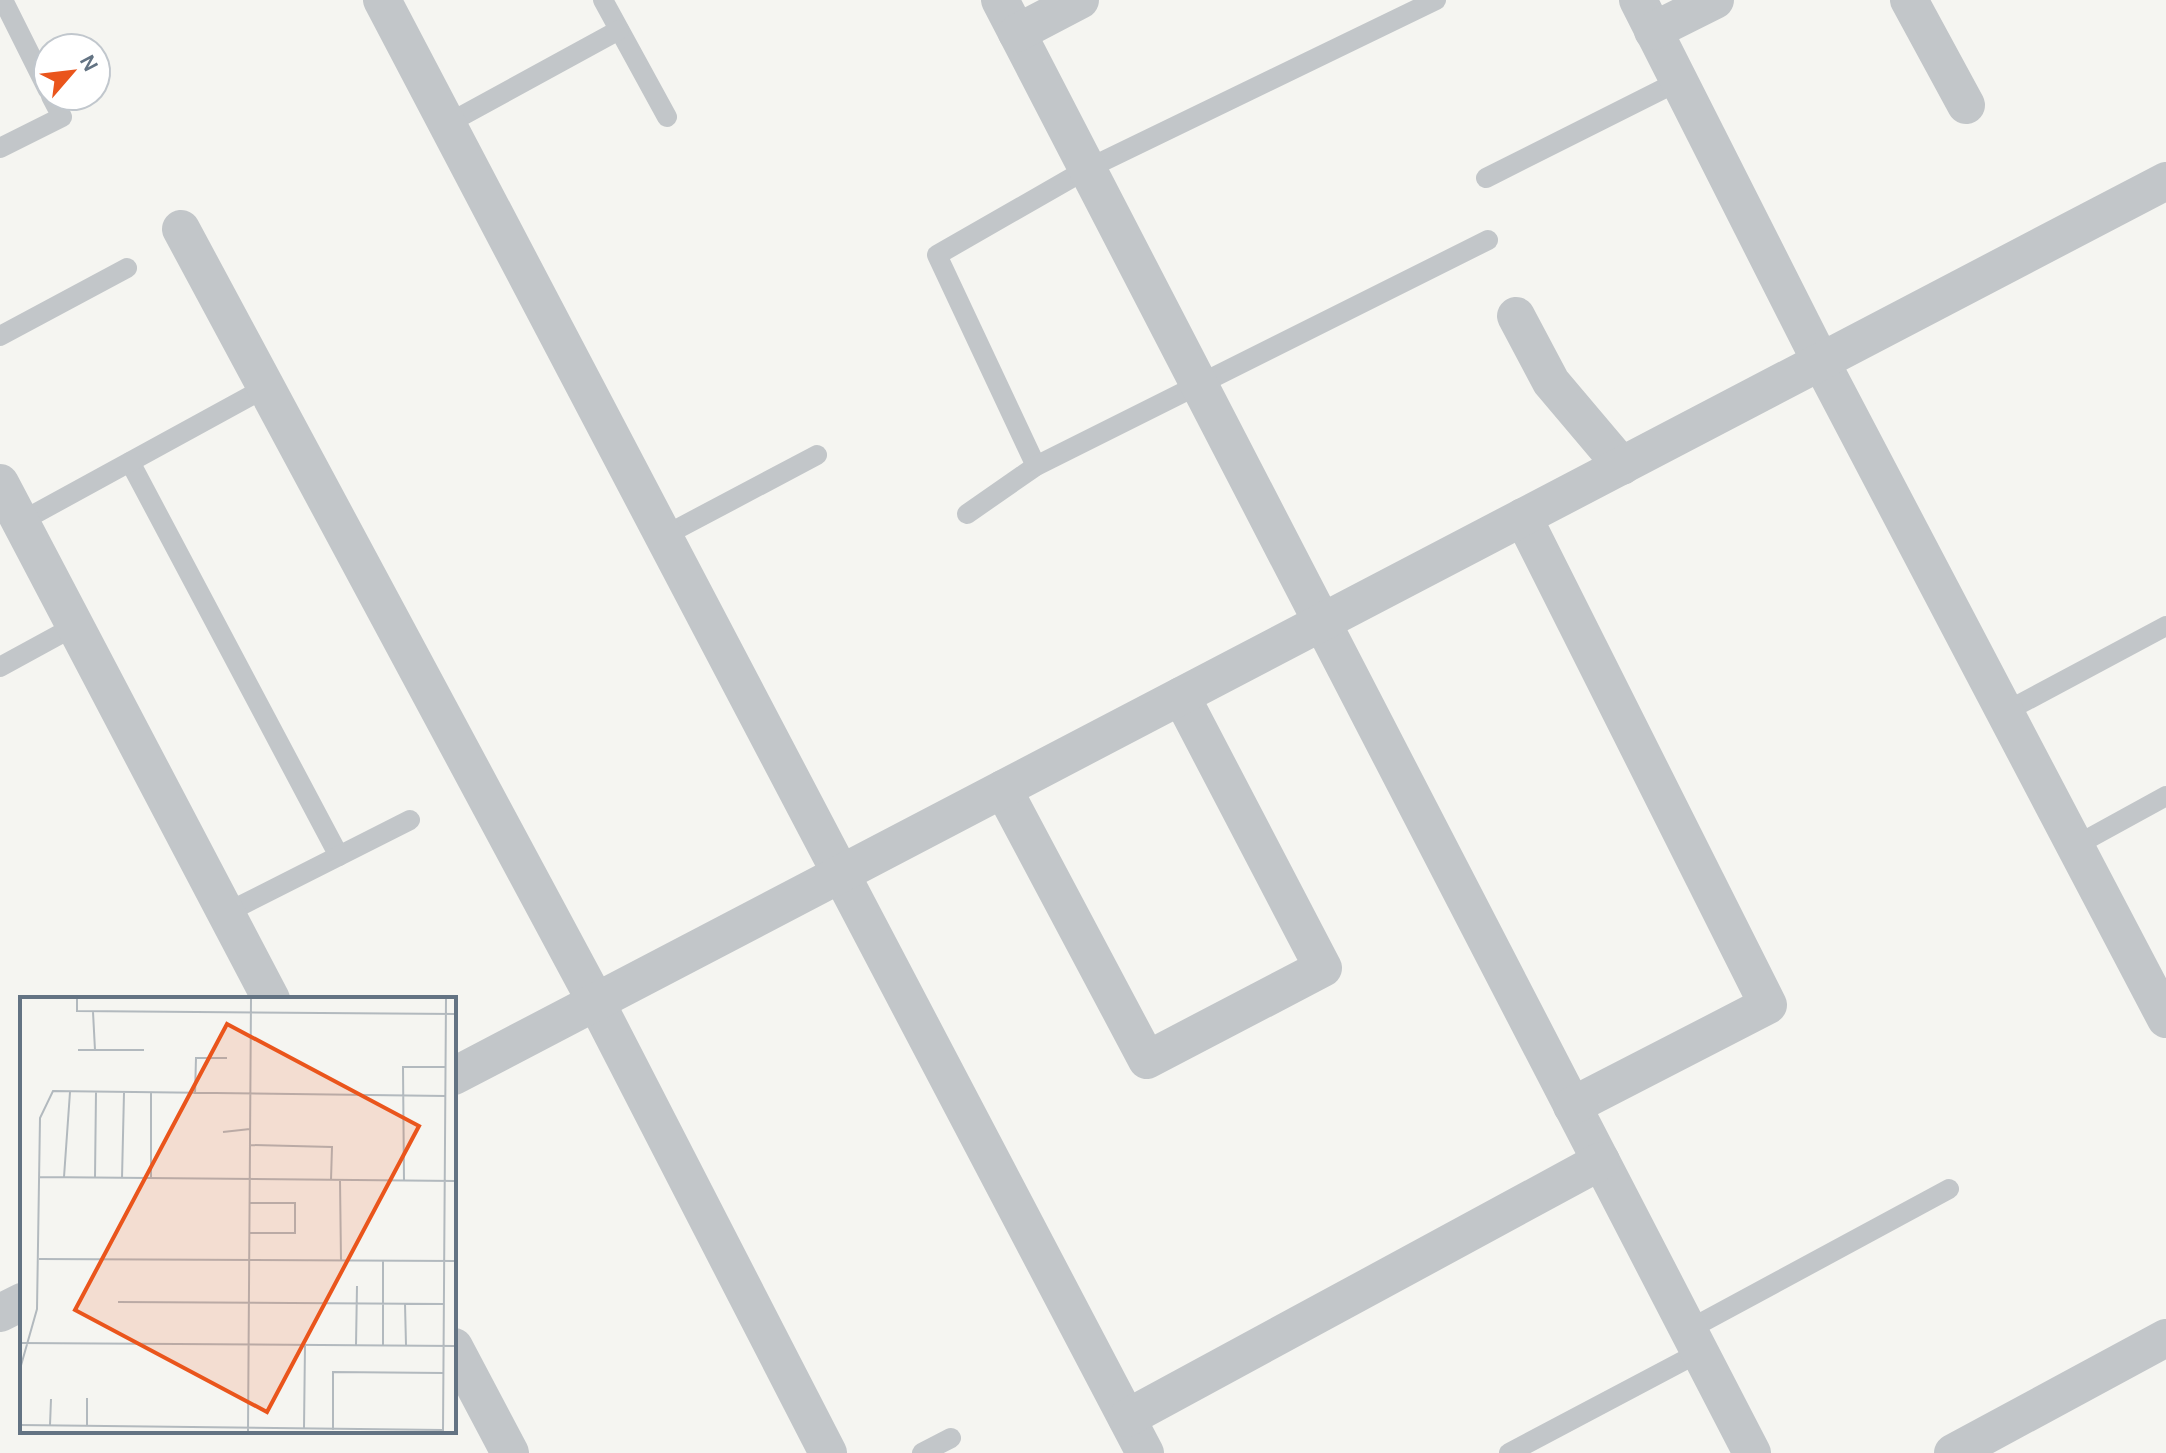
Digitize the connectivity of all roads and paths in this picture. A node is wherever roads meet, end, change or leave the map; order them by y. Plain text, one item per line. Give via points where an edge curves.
1 (3, 0) edge
2 (382, 0) edge
3 (603, 0) edge
4 (1000, 0) edge
5 (1080, 0) edge
6 (1436, 0) edge
7 (1715, 0) edge
8 (1909, 0) edge
9 (1646, 15) edge
10 (619, 30) junction
11 (1017, 33) junction
12 (32, 58) edge
13 (1679, 81) junction
14 (1966, 105) dead end
15 (59, 112) edge
16 (667, 117) dead end
17 (447, 124) junction
18 (0, 148) edge
19 (1087, 169) junction
20 (1486, 178) dead end
21 (2166, 181) edge
22 (181, 229) dead end
23 (1488, 240) dead end
24 (127, 268) dead end
25 (1516, 316) dead end
26 (0, 336) edge
27 (1821, 362) junction
28 (1199, 384) junction
29 (265, 388) junction
30 (817, 455) dead end
31 (130, 462) junction
32 (1036, 466) junction
33 (1622, 466) junction
34 (0, 483) edge
35 (967, 514) dead end
36 (1523, 517) junction
37 (20, 522) junction
38 (664, 536) junction
39 (1322, 622) junction
40 (75, 626) junction
41 (2166, 626) edge
42 (0, 667) edge
43 (1181, 696) junction
44 (2005, 712) junction
45 (1003, 789) junction
46 (2166, 796) edge
47 (410, 820) dead end
48 (2075, 846) junction
49 (339, 856) junction
50 (841, 874) junction
51 (226, 913) junction
52 (270, 997) edge
53 (596, 1002) junction
54 (2166, 1019) edge
55 (456, 1075) edge
56 (1572, 1106) junction
57 (1601, 1161) junction
58 (1949, 1189) dead end
59 (20, 1303) edge
60 (0, 1313) edge
61 (2166, 1338) edge
62 (1694, 1341) junction
63 (456, 1351) edge
64 (1127, 1418) junction
65 (951, 1438) dead end
66 (510, 1453) edge
67 (828, 1453) edge
68 (922, 1453) edge
69 (1145, 1453) edge
70 (1509, 1453) edge
71 (1752, 1453) edge
72 (1953, 1453) edge

1 - 12 lane
2 - 17 street
3 - 10 lane
4 - 11 street
5 - 11 street
6 - 19 lane
7 - 9 street
8 - 14 street
9 - 13 street
10 - 16 lane
10 - 17 lane
11 - 19 street
13 - 20 lane
13 - 27 street
15 - 18 lane via 62,117
17 - 38 street
19 - 28 street
19 - 32 lane via 937,255
21 - 27 street
22 - 29 street
23 - 28 lane
24 - 26 lane
25 - 33 street via 1551,382
27 - 33 street
27 - 44 street
28 - 32 lane
28 - 39 street
29 - 31 lane
29 - 53 street
30 - 38 lane
31 - 37 lane
31 - 49 lane
32 - 35 lane
33 - 36 street
34 - 37 street
36 - 39 street
36 - 56 street via 1768,1005
37 - 40 street
38 - 50 street
39 - 43 street
39 - 56 street
40 - 42 lane
40 - 51 street
41 - 44 lane
43 - 45 street
43 - 45 street via 1323,968 1174,1046 1147,1060
44 - 48 street
45 - 50 street
46 - 48 lane
47 - 49 lane
48 - 54 street
49 - 51 lane
50 - 53 street
50 - 64 street
51 - 52 street
53 - 55 street
53 - 67 street
56 - 57 street
57 - 62 street
57 - 64 street
58 - 62 lane
59 - 60 street
61 - 72 street
62 - 70 lane
62 - 71 street
63 - 66 street
64 - 69 street
65 - 68 lane

